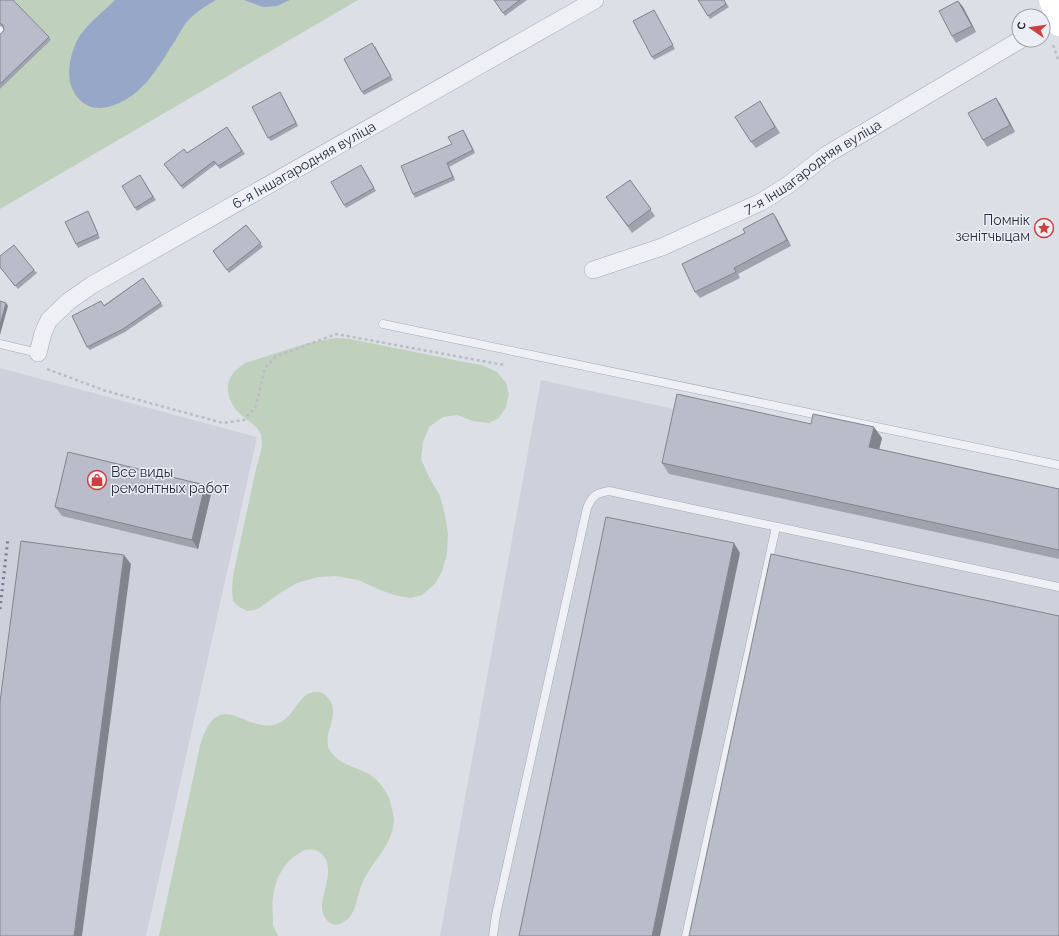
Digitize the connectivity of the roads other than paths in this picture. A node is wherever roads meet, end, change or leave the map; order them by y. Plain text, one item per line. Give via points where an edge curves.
1 (595, 0) edge
2 (1011, 45) edge
3 (593, 270) dead end
4 (383, 324) dead end
5 (0, 344) edge
6 (38, 353) joint
7 (1059, 465) edge
8 (776, 527) junction
9 (1059, 587) edge
10 (493, 936) edge
11 (686, 936) edge

1 - 6 street, 6-я Іншагародняя вуліца via 92,285 69,301 49,320
2 - 3 street, 7-я Іншагародняя вуліца via 826,155 788,186 762,202 662,247
4 - 7 lane
5 - 6 lane
8 - 9 lane
8 - 10 lane via 609,491 599,493 591,499 580,538
8 - 11 lane

